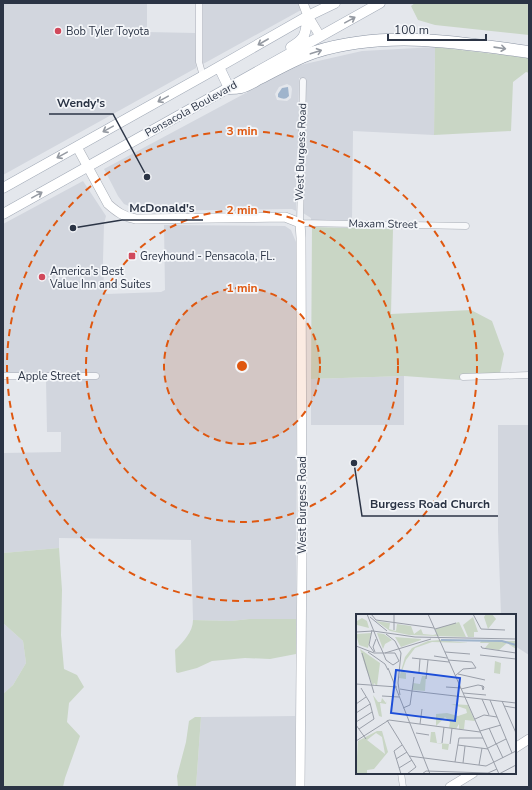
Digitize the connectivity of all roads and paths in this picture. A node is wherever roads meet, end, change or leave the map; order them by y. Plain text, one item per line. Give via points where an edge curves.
1 (199, 3) edge
2 (303, 3) edge
3 (335, 3) edge
4 (380, 3) edge
5 (308, 16) junction
6 (320, 36) junction
7 (529, 52) edge
8 (219, 67) junction
9 (203, 76) junction
10 (303, 81) dead end
11 (228, 85) junction
12 (77, 147) junction
13 (88, 166) junction
14 (3, 188) edge
15 (3, 214) edge
16 (300, 223) junction
17 (466, 226) dead end
18 (529, 375) edge
19 (3, 376) edge
20 (96, 376) dead end
21 (463, 377) dead end
22 (529, 739) edge
23 (516, 747) edge
24 (401, 774) edge
25 (471, 774) edge
26 (300, 787) edge
27 (403, 787) edge
28 (450, 787) edge

1 - 9 street via 199,62
2 - 5 main road
3 - 5 main road, Pensacola Boulevard
6 -> 4 main road, Pensacola Boulevard
5 - 6 main road
5 -> 8 main road, Pensacola Boulevard
5 - 11 main road via 306,34 300,41
6 - 11 main road, Pensacola Boulevard
11 -> 7 highway via 242,87 313,52 365,42 437,40
8 - 9 main road, Pensacola Boulevard
8 - 11 main road
9 -> 12 main road, Pensacola Boulevard
10 - 16 street, West Burgess Road
11 - 13 main road, Pensacola Boulevard
12 - 13 main road
12 -> 14 main road, Pensacola Boulevard
15 -> 13 main road, Pensacola Boulevard
13 - 16 main road via 108,204 128,218 286,217
16 - 17 street, Maxam Street
16 - 26 main road, West Burgess Road
18 - 21 street
19 - 20 street, Apple Street
22 - 23 main road
24 - 27 street
25 - 28 main road

